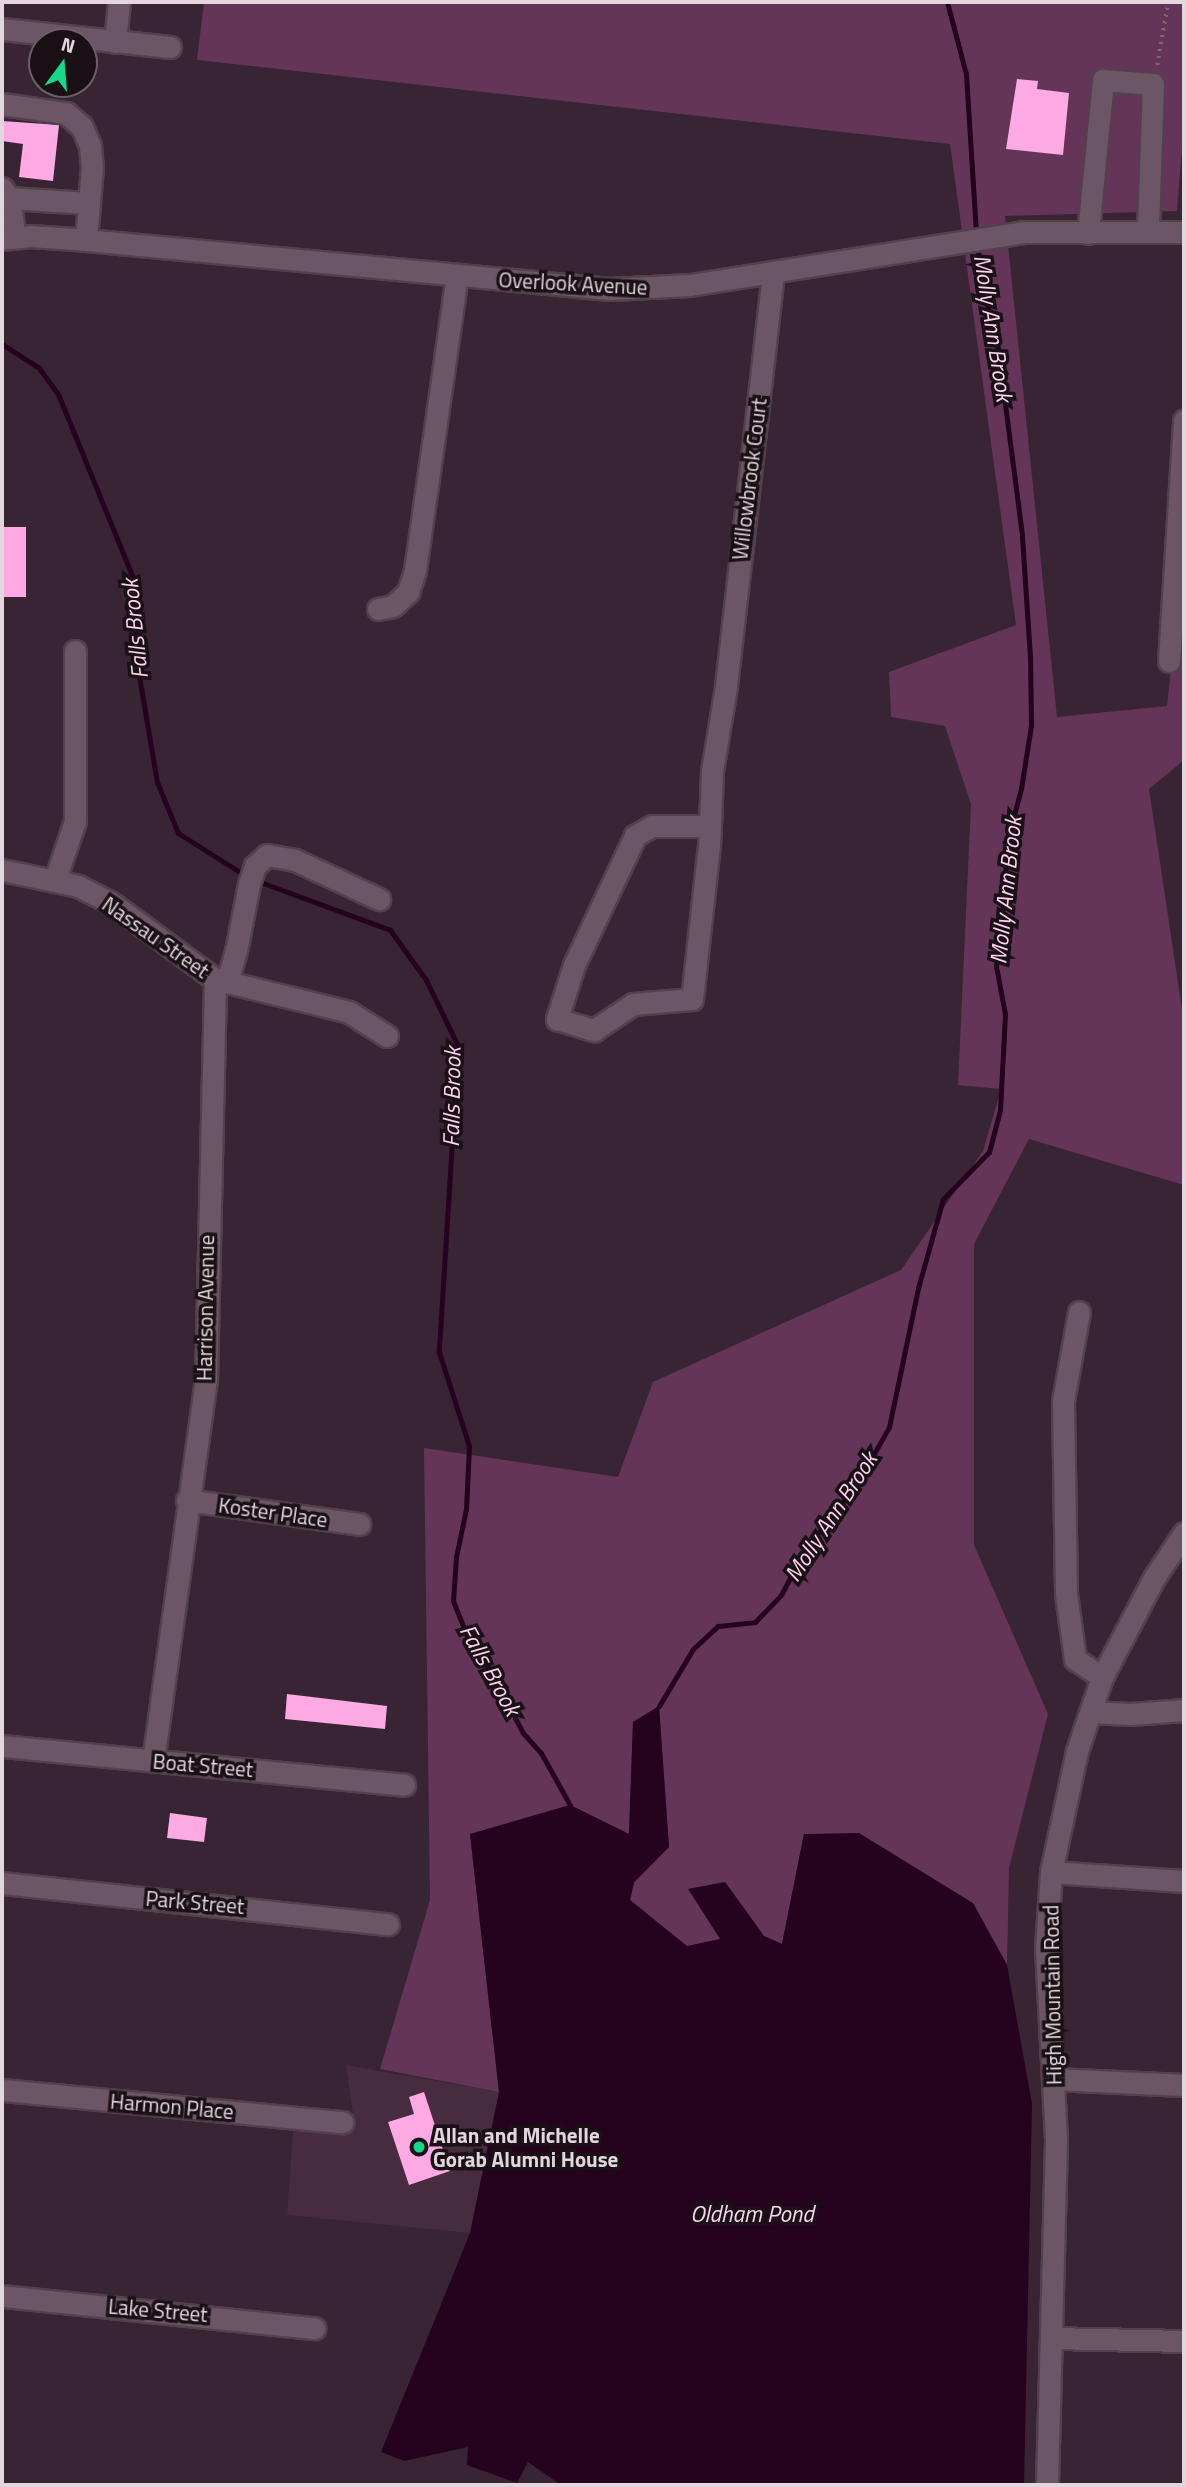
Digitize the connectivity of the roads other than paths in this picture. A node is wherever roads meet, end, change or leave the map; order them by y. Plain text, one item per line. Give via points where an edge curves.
1 (119, 2) edge
2 (2, 29) edge
3 (115, 42) junction
4 (170, 47) dead end
5 (2, 104) edge
6 (6, 193) edge
7 (89, 203) junction
8 (1148, 230) junction
9 (1184, 232) edge
10 (1088, 233) junction
11 (8, 238) edge
12 (86, 240) junction
13 (773, 272) junction
14 (457, 275) junction
15 (1184, 420) edge
16 (378, 609) dead end
17 (75, 651) dead end
18 (1169, 661) dead end
19 (710, 827) junction
20 (2, 870) edge
21 (55, 880) junction
22 (379, 899) dead end
23 (221, 980) junction
24 (387, 1036) dead end
25 (1079, 1312) dead end
26 (187, 1500) junction
27 (359, 1524) dead end
28 (1184, 1533) edge
29 (1102, 1678) junction
30 (1184, 1710) edge
31 (1090, 1712) junction
32 (2, 1746) edge
33 (153, 1761) junction
34 (404, 1785) dead end
35 (1051, 1872) junction
36 (1184, 1881) edge
37 (2, 1883) edge
38 (388, 1924) dead end
39 (1054, 2079) junction
40 (1184, 2085) edge
41 (2, 2090) edge
42 (342, 2122) dead end
43 (2, 2296) edge
44 (314, 2328) dead end
45 (1052, 2338) junction
46 (1184, 2341) edge
47 (1047, 2485) edge

1 - 3 street
2 - 3 street
3 - 4 street
5 - 7 street via 66,113 82,127 90,146
6 - 7 street
6 - 11 street
7 - 12 street
8 - 9 street, Overlook Avenue
8 - 10 street, Overlook Avenue
8 - 10 street via 1153,84 1103,80
10 - 13 street, Overlook Avenue via 1026,232
11 - 12 street, Overlook Avenue
12 - 14 street, Overlook Avenue
13 - 14 street, Overlook Avenue via 690,285 610,289
13 - 19 street, Willowbrook Court via 726,686 712,771
14 - 16 street via 415,570 408,592 393,606
15 - 18 street
17 - 21 street via 75,821
19 - 19 street, Willowbrook Court via 692,999 633,1004 594,1030 558,1019 574,965 635,836 652,826
20 - 21 street, Nassau Street
21 - 23 street, Nassau Street via 110,902
22 - 23 street, Harrison Avenue via 295,860 267,855 252,875 236,951
23 - 24 street, Nassau Street via 349,1012
23 - 26 street, Harrison Avenue via 205,1286 208,1353
25 - 29 street via 1063,1401 1066,1594 1075,1659
26 - 27 street, Koster Place
26 - 33 street, Harrison Avenue
28 - 29 street, High Mountain Road via 1154,1577
29 - 31 street, High Mountain Road
30 - 31 street
31 - 35 street, High Mountain Road via 1071,1774
32 - 33 street, Boat Street
33 - 34 street, Boat Street
35 - 36 street
35 - 39 street, High Mountain Road via 1046,1948
37 - 38 street, Park Street
39 - 40 street
39 - 45 street, High Mountain Road
41 - 42 street, Harmon Place
43 - 44 street, Lake Street
45 - 46 street
45 - 47 street, High Mountain Road

